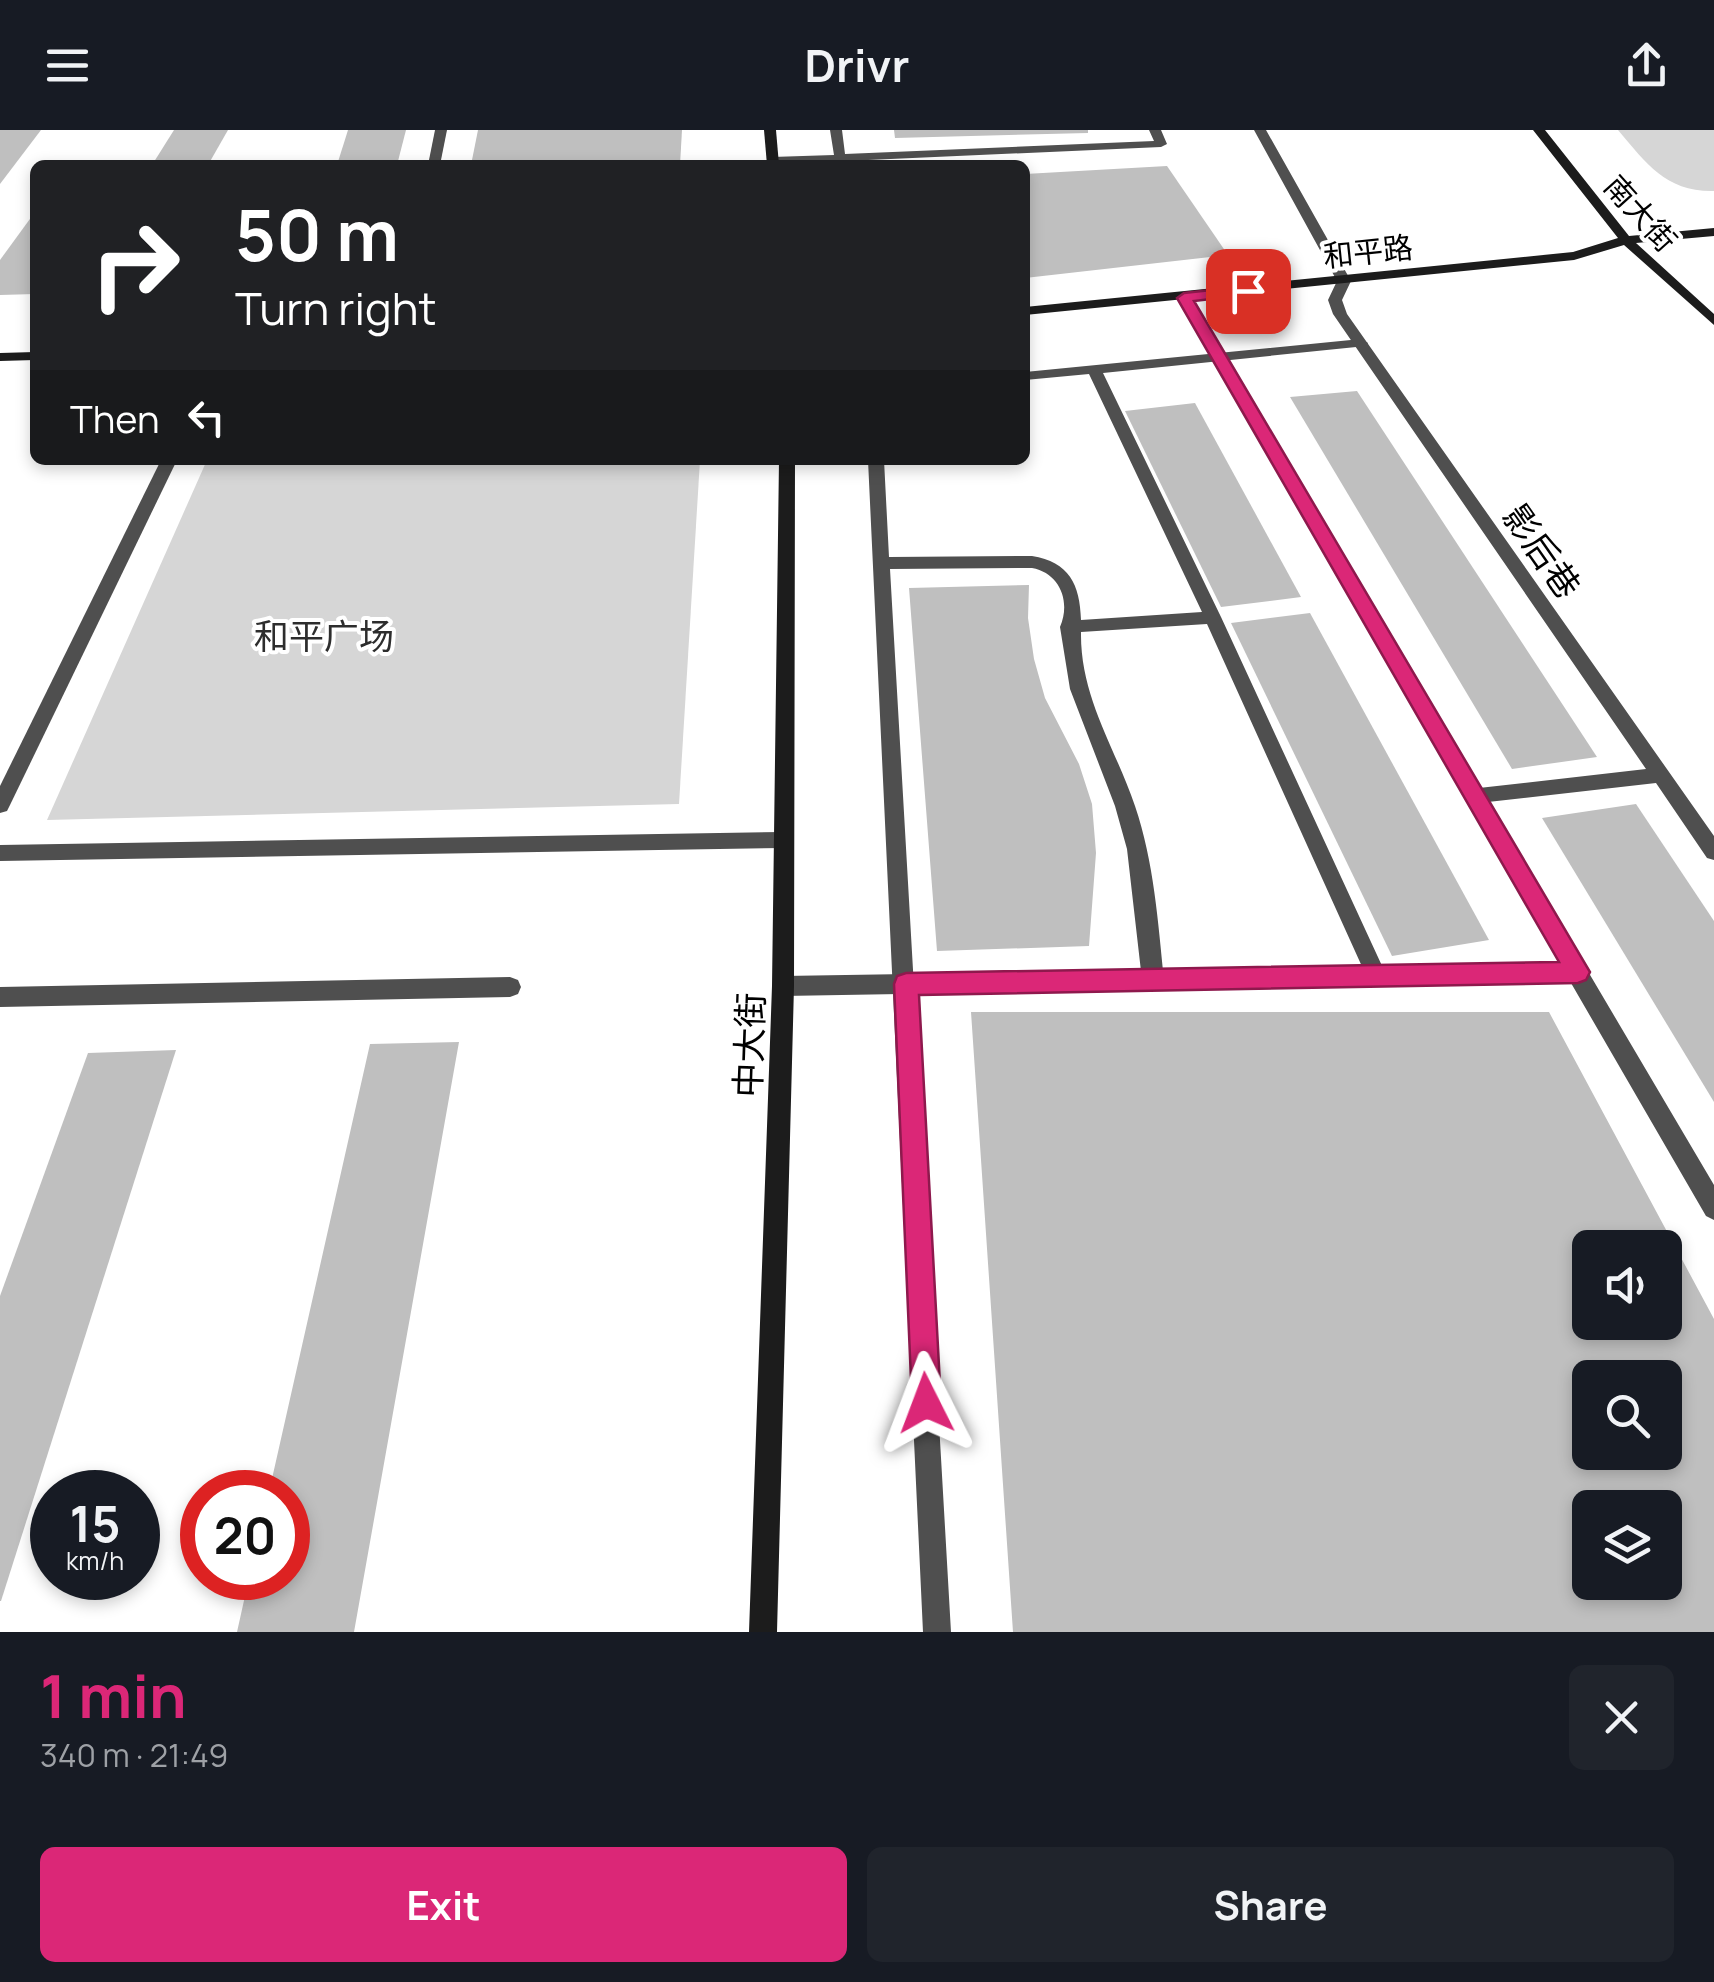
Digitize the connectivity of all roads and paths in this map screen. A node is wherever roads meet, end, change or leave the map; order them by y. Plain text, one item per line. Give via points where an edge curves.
1 (441, 130) edge
2 (770, 130) edge
3 (836, 130) edge
4 (1155, 130) edge
5 (1260, 130) edge
6 (1539, 130) edge
7 (435, 160) edge
8 (773, 160) edge
9 (841, 160) edge
10 (877, 160) edge
11 (1714, 232) edge
12 (1626, 240) junction
13 (1344, 281) junction
14 (1184, 298) junction
15 (1030, 312) edge
16 (1714, 321) edge
17 (1361, 343) junction
18 (30, 356) edge
19 (1218, 356) junction
20 (0, 357) edge
21 (1094, 369) junction
22 (1030, 375) edge
23 (167, 465) edge
24 (787, 465) edge
25 (876, 465) edge
26 (880, 563) junction
27 (1213, 617) junction
28 (1069, 627) junction
29 (1660, 775) junction
30 (1474, 796) junction
31 (0, 806) edge
32 (782, 840) junction
33 (1714, 852) edge
34 (0, 853) edge
35 (1578, 972) junction
36 (1376, 976) junction
37 (1153, 980) junction
38 (906, 984) junction
39 (510, 986) dead end
40 (783, 986) junction
41 (0, 997) edge
42 (1714, 1208) edge
43 (763, 1632) edge
44 (938, 1632) edge

1 - 7 street
2 - 8 main road
3 - 9 street
4 - 10 street via 1161,144
5 - 13 street
6 - 12 main road, 南大街
11 - 12 main road, 和平路
12 - 13 main road, 和平路 via 1574,256
12 - 16 main road, 南大街
13 - 14 main road, 和平路
13 - 17 street, 影后巷 via 1335,300
14 - 15 main road, 和平路
14 - 19 street
17 - 19 street
17 - 29 street, 影后巷
18 - 20 main road
19 - 21 street
19 - 30 street
21 - 22 street
21 - 27 street
23 - 31 street
24 - 32 main road, 中大街
25 - 26 street
26 - 28 street via 1046,564 1065,579 1072,601
26 - 38 street
27 - 28 street
27 - 36 street
28 - 37 street via 1086,720 1124,804 1144,873
29 - 30 street
29 - 33 street, 影后巷
30 - 35 street
32 - 34 street
32 - 40 main road, 中大街
35 - 36 street
35 - 42 street
36 - 37 street
37 - 38 street
38 - 40 street
38 - 44 street
39 - 41 street
40 - 43 main road, 中大街

